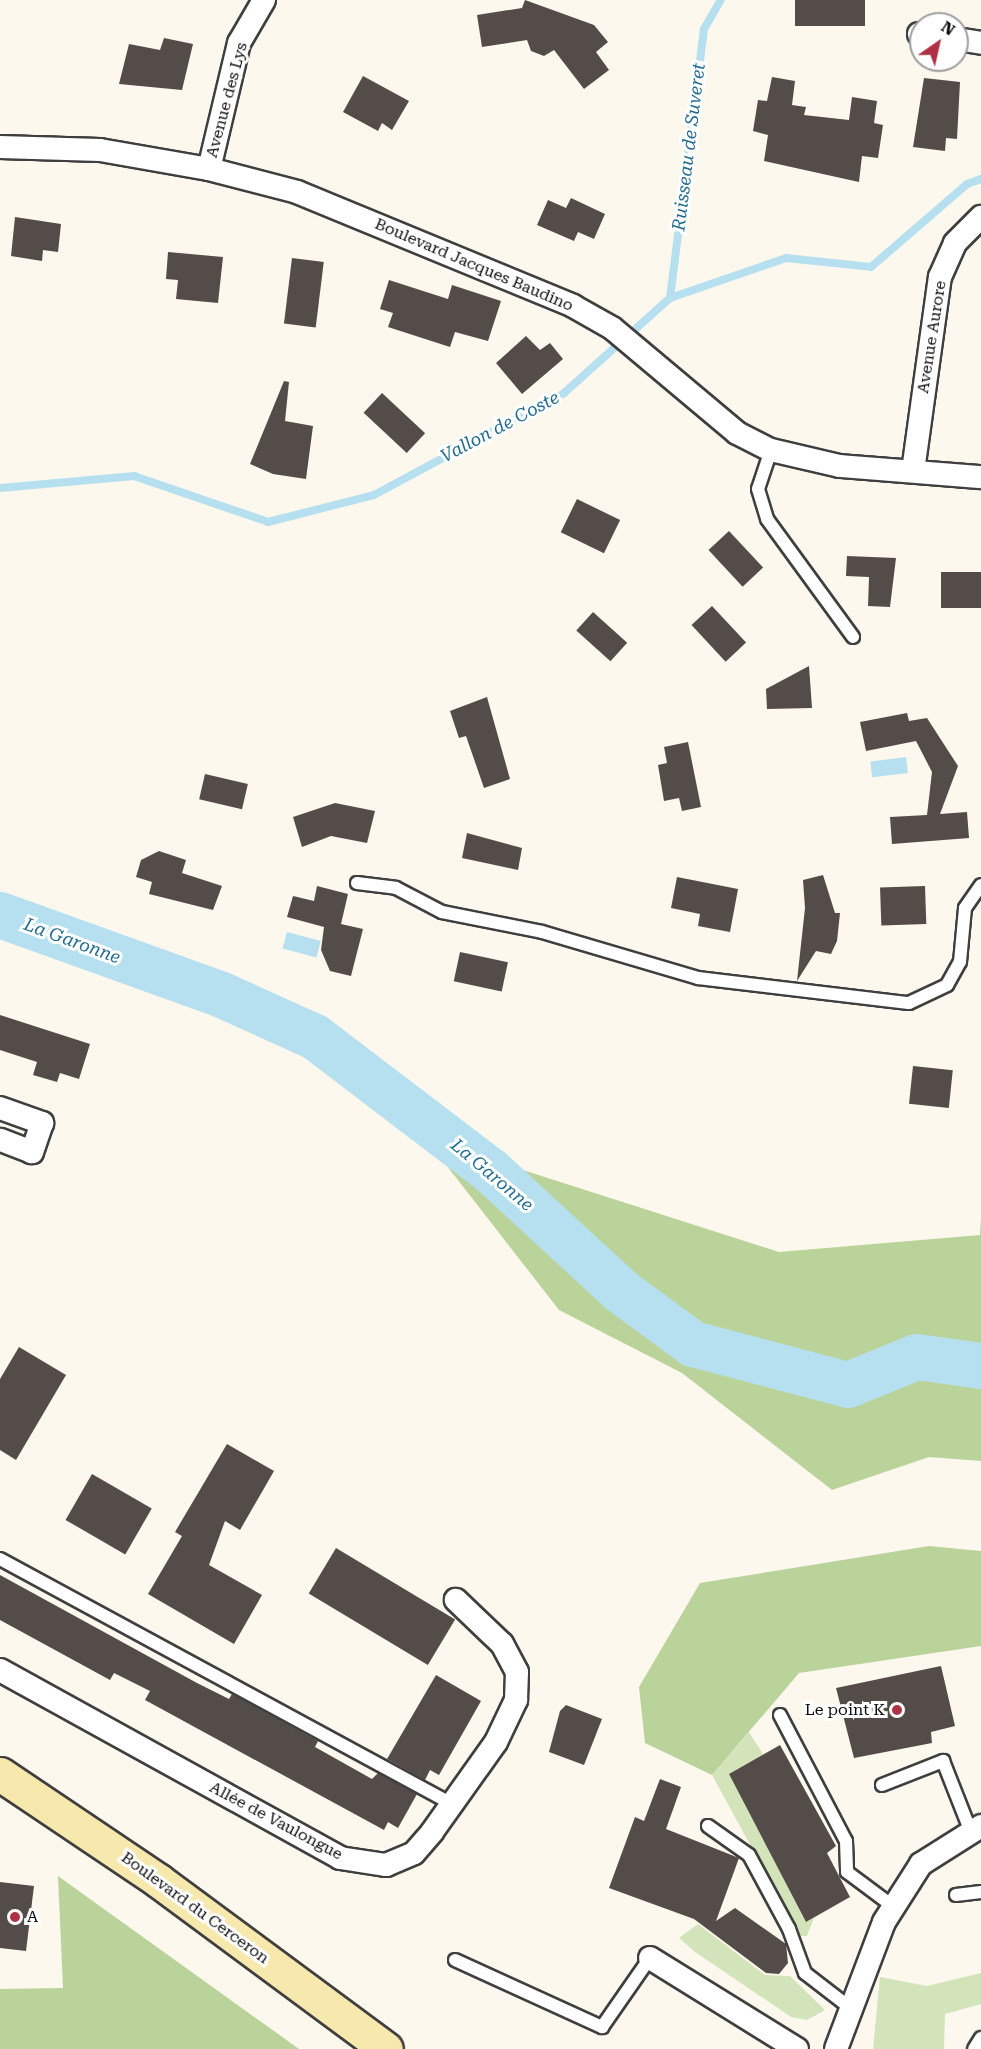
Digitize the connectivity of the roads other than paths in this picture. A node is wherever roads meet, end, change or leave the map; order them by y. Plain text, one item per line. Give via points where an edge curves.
1 (264, 0) edge
2 (0, 147) edge
3 (209, 169) junction
4 (981, 217) edge
5 (771, 450) junction
6 (913, 471) junction
7 (981, 477) edge
8 (853, 637) dead end
9 (357, 883) dead end
10 (981, 885) edge
11 (0, 1108) edge
12 (0, 1140) edge
13 (0, 1559) edge
14 (456, 1600) dead end
15 (0, 1670) edge
16 (780, 1715) dead end
17 (0, 1773) edge
18 (882, 1785) dead end
19 (452, 1804) junction
20 (708, 1826) dead end
21 (976, 1829) edge
22 (981, 1892) edge
23 (956, 1895) dead end
24 (894, 1907) junction
25 (650, 1958) joint
26 (455, 1960) dead end
27 (853, 2010) junction
28 (981, 2038) edge
29 (386, 2049) edge
30 (797, 2049) edge
31 (836, 2049) edge
32 (974, 2049) edge

1 - 3 street, Avenue des Lys via 239,43
2 - 3 street, Boulevard Jacques Baudino via 99,150
3 - 5 street, Boulevard Jacques Baudino via 297,192 520,281 612,328 737,433
4 - 6 street, Avenue Aurore via 955,243 940,277
5 - 6 street, Boulevard Jacques Baudino via 811,461
5 - 8 lane via 758,489 767,519
6 - 7 street, Boulevard Jacques Baudino
9 - 10 lane via 396,888 442,912 542,932 698,978 909,1003 948,985 960,962 966,908
11 - 12 street via 42,1123 32,1152
13 - 19 lane
14 - 19 street, Allée de Vaulongue via 502,1644 517,1672 516,1700 496,1742
15 - 19 street, Allée de Vaulongue via 340,1858 386,1865 414,1853
16 - 24 lane via 846,1841 847,1872
17 - 29 main road, Boulevard du Cerceron via 159,1881
18 - 21 lane via 943,1761
20 - 27 lane via 749,1855 789,1929 805,1973
21 - 24 street via 921,1864
22 - 23 lane
24 - 27 street
25 - 26 lane via 602,2027
25 - 30 street
27 - 31 street
28 - 32 lane

